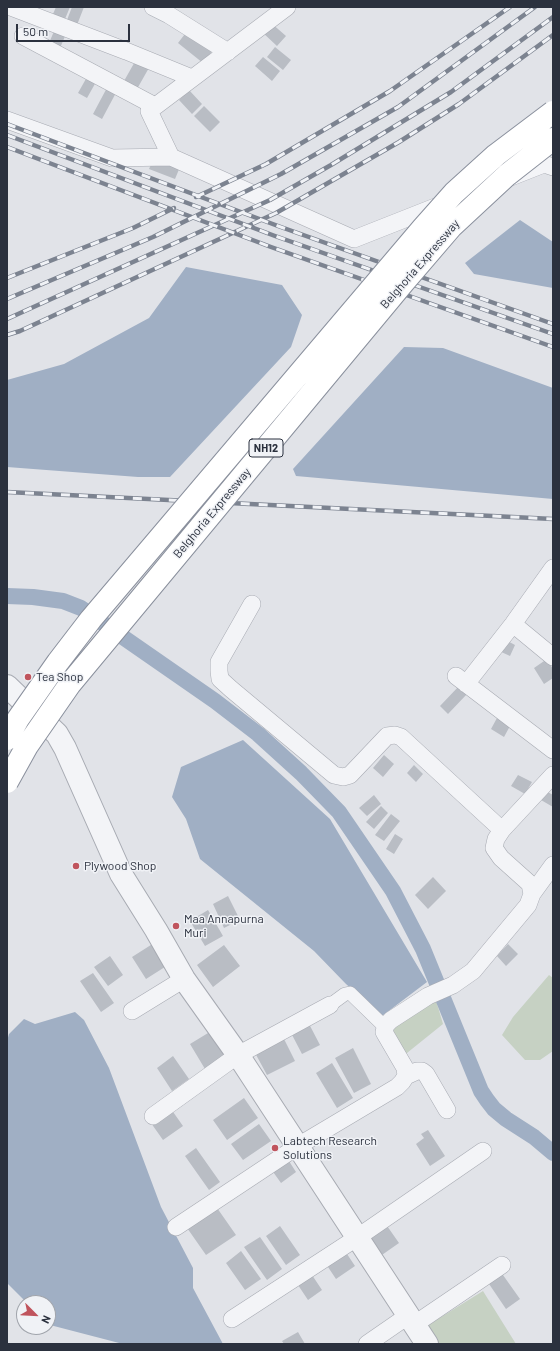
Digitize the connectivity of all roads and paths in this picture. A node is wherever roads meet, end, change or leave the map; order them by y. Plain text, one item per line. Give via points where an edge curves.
1 (11, 7) edge
2 (153, 7) edge
3 (286, 7) edge
4 (24, 36) dead end
5 (228, 52) junction
6 (192, 78) junction
7 (155, 106) junction
8 (553, 112) edge
9 (7, 120) edge
10 (553, 139) edge
11 (171, 157) junction
12 (553, 167) edge
13 (553, 568) edge
14 (252, 604) dead end
15 (513, 624) junction
16 (553, 657) edge
17 (7, 686) edge
18 (7, 739) edge
19 (553, 750) edge
20 (553, 775) edge
21 (7, 782) edge
22 (502, 830) junction
23 (553, 865) edge
24 (532, 894) junction
25 (184, 979) junction
26 (330, 1005) joint
27 (132, 1011) dead end
28 (385, 1027) junction
29 (238, 1055) junction
30 (406, 1076) junction
31 (447, 1110) dead end
32 (153, 1116) dead end
33 (298, 1146) junction
34 (484, 1151) dead end
35 (176, 1227) dead end
36 (358, 1237) junction
37 (502, 1265) dead end
38 (232, 1319) dead end
39 (412, 1320) junction
40 (367, 1344) edge
41 (427, 1344) edge

1 - 6 street
2 - 5 street
3 - 5 street
4 - 7 street
5 - 6 street
6 - 7 street
7 - 11 street via 149,111
8 - 18 highway, Belghoria Expressway / NH12, bridge via 490,160 454,193 422,228 91,619 18,719
9 - 11 street via 112,158
10 - 21 highway, Belghoria Expressway / NH12, bridge via 507,175 451,227 403,283 70,684 27,746
11 - 12 street via 354,239 544,164
13 - 15 street
14 - 22 street via 219,662 220,679 231,689 334,775 350,775 388,736 401,737
15 - 16 street
15 - 19 street via 461,680
17 - 25 street via 57,734 121,874
20 - 22 street
22 - 24 street via 496,839 497,853 530,884
23 - 24 street
24 - 28 street via 528,905 473,971 453,985 428,996 391,1020
25 - 27 street
25 - 29 street
26 - 28 street via 350,993
26 - 29 street
28 - 30 street via 384,1032
29 - 32 street
29 - 33 street
30 - 31 street via 417,1071 426,1074
30 - 33 street via 397,1087
33 - 35 street
33 - 36 street
34 - 36 street
36 - 38 street
36 - 39 street
37 - 39 street
39 - 40 street
39 - 41 street

